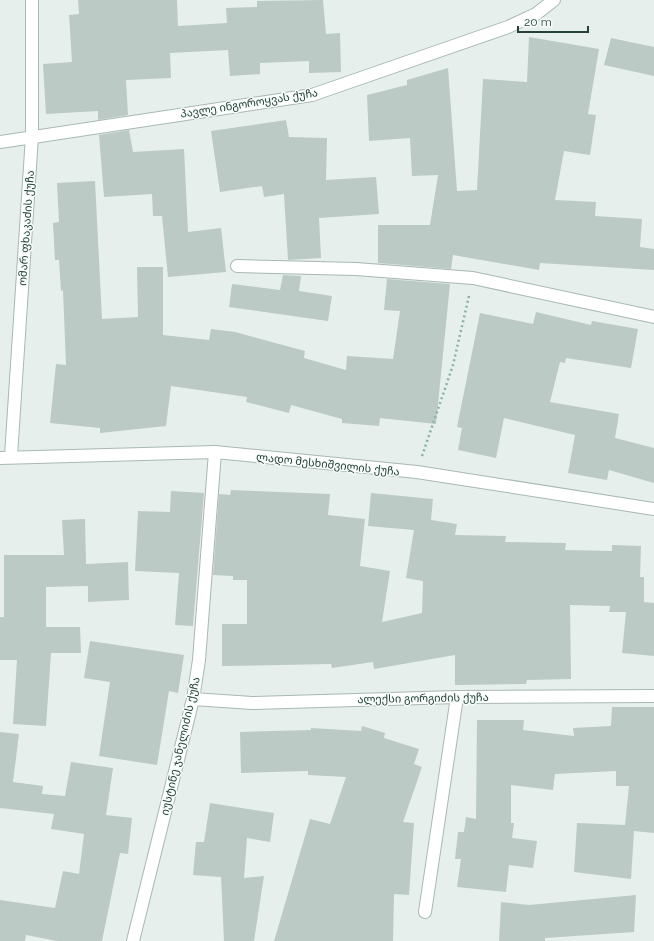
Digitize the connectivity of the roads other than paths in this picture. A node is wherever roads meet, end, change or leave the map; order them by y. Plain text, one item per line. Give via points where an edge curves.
1 (32, 0) edge
2 (554, 0) edge
3 (32, 136) junction
4 (0, 142) edge
5 (237, 266) dead end
6 (654, 317) edge
7 (215, 452) junction
8 (6, 457) edge
9 (654, 509) edge
10 (654, 696) edge
11 (457, 697) junction
12 (193, 699) junction
13 (425, 912) dead end
14 (133, 941) edge

1 - 3 street, ომარ ფხაკაძის ქუჩა
2 - 3 street, პავლე ინგოროყვას ქუჩა via 536,14 508,28 312,95
3 - 4 street, პავლე ინგოროყვას ქუჩა
3 - 8 street, ომარ ფხაკაძის ქუჩა
5 - 6 street via 356,269 473,278
7 - 8 street, ლადო მესხიშვილის ქუჩა
7 - 9 street, ლადო მესხიშვილის ქუჩა via 417,472
7 - 12 street, იუსტინე ჯანელიძის ქუჩა via 199,660
10 - 11 street, ალექსი გორგიძის ქუჩა
11 - 12 street, ალექსი გორგიძის ქუჩა via 252,703
11 - 13 street
12 - 14 street, იუსტინე ჯანელიძის ქუჩა

